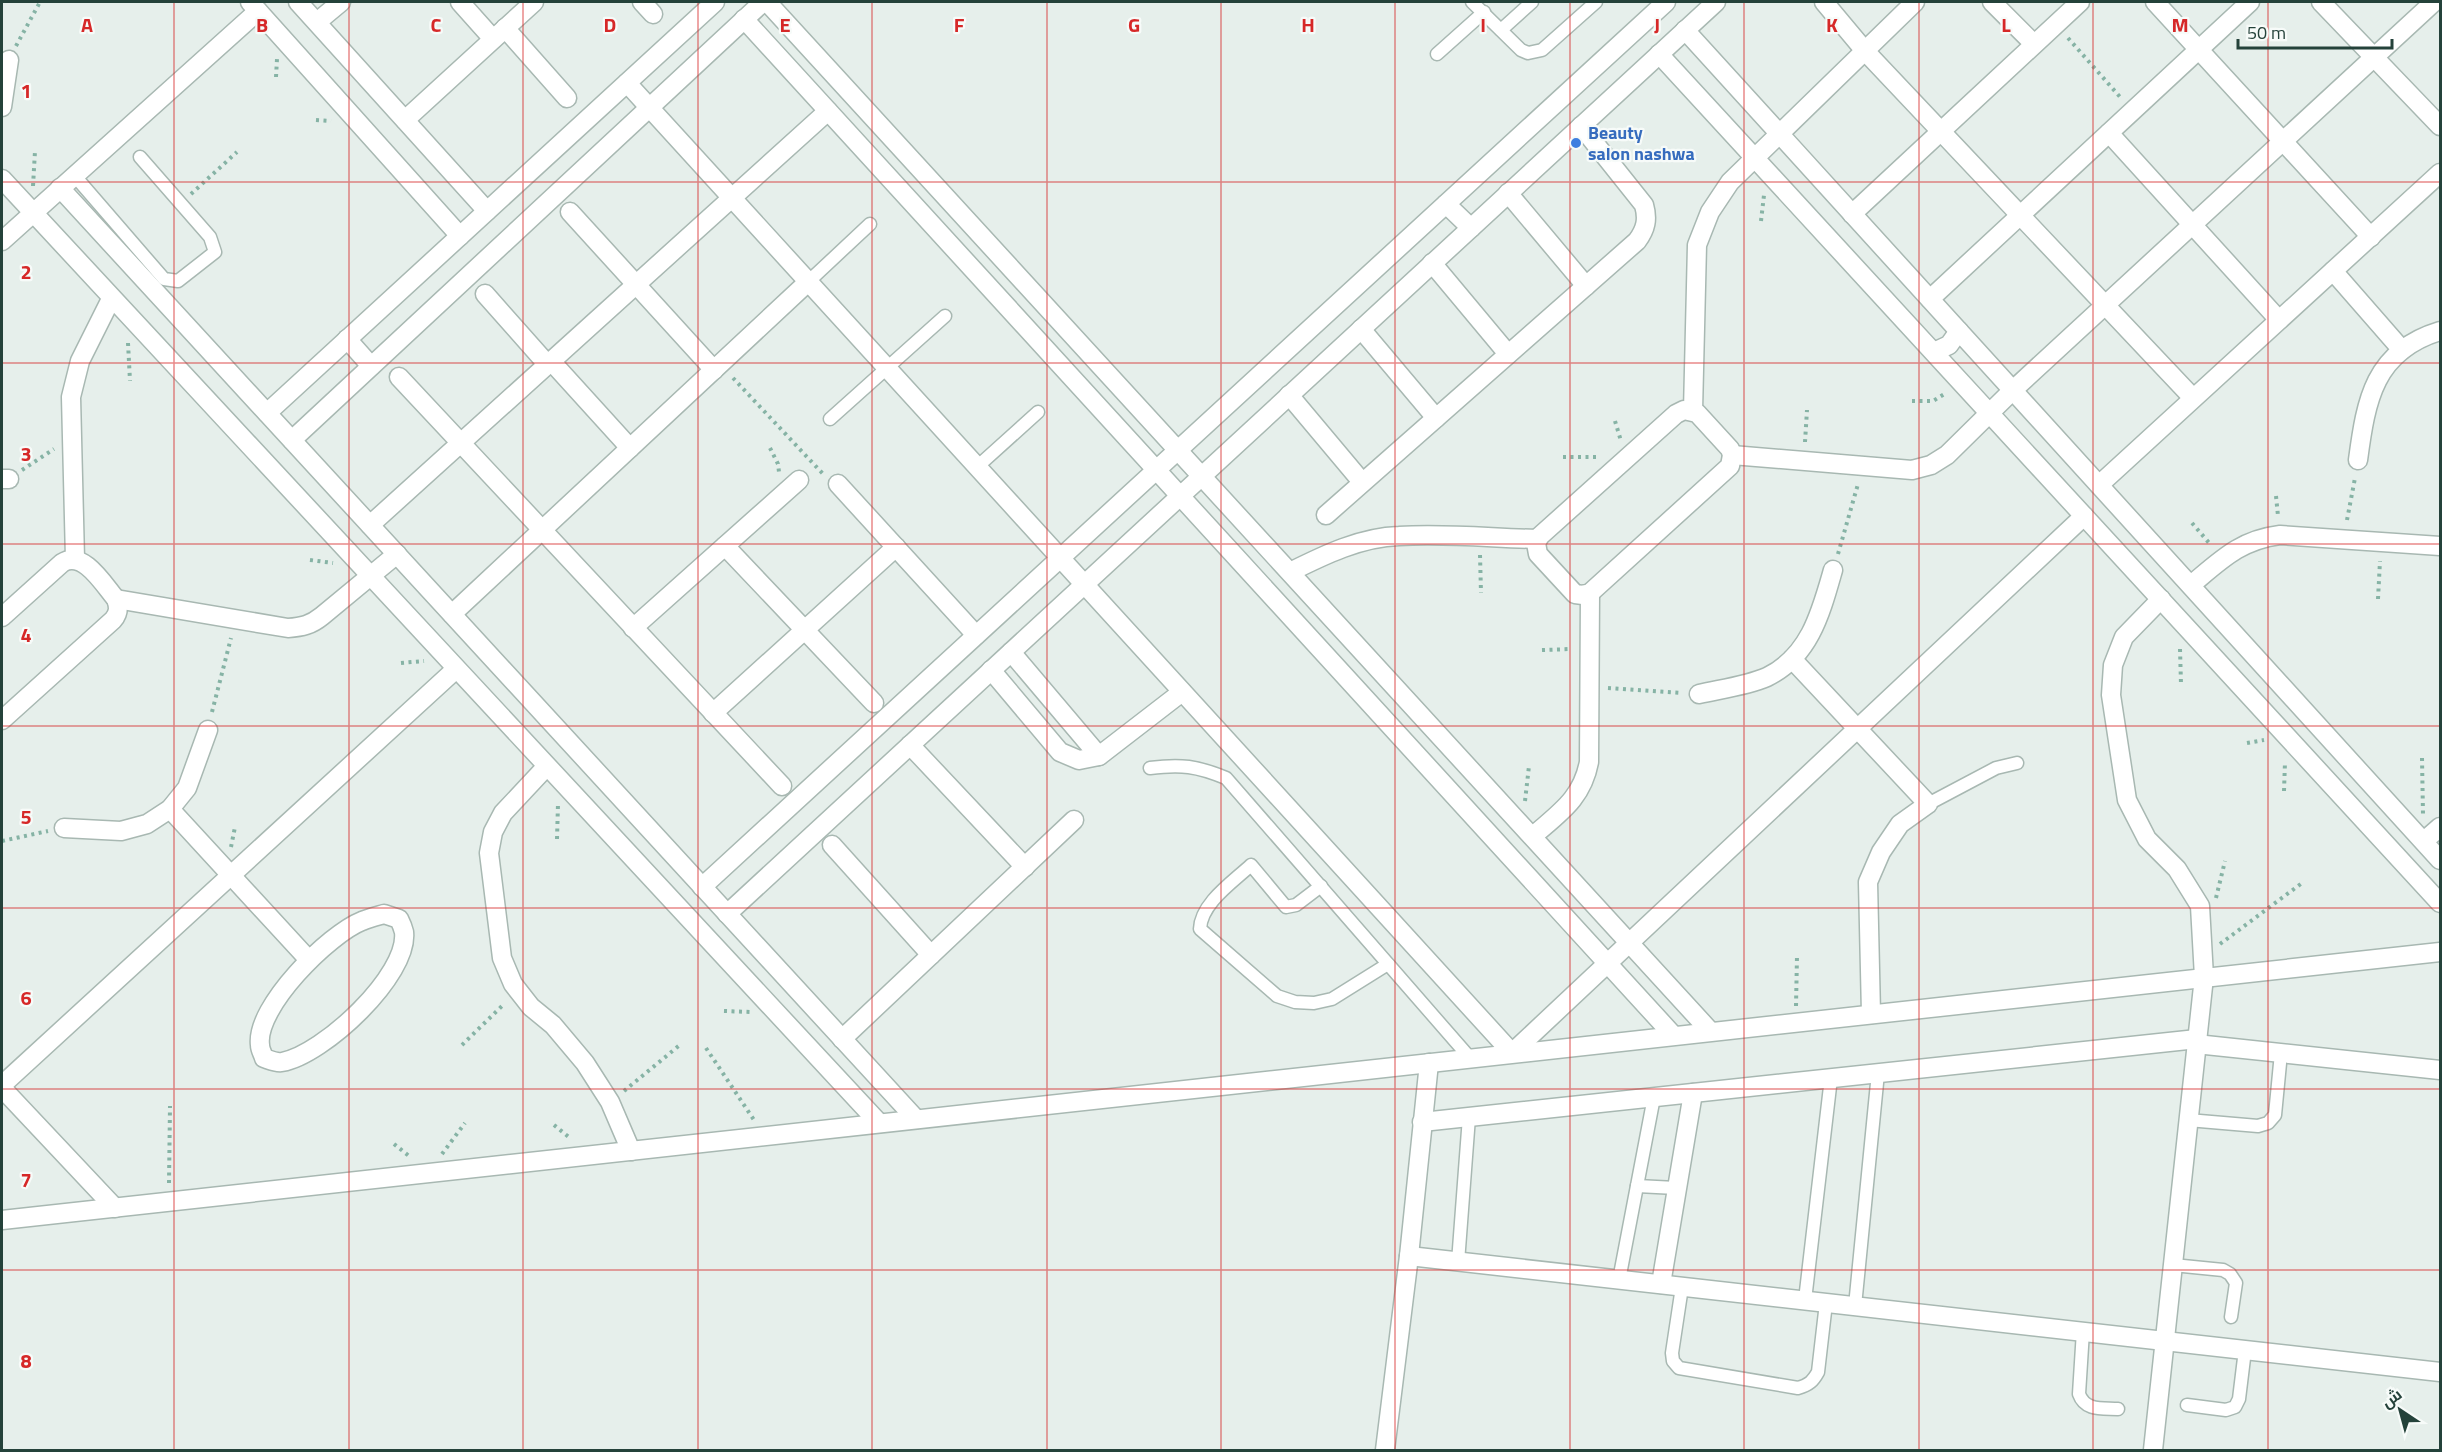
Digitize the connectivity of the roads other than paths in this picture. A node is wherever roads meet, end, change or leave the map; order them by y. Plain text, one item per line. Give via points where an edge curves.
1 (298, 2) edge
2 (341, 2) edge
3 (460, 2) edge
4 (534, 2) edge
5 (715, 2) edge
6 (765, 2) edge
7 (1472, 2) edge
8 (1532, 2) edge
9 (1596, 2) edge
10 (1666, 2) edge
11 (1716, 2) edge
12 (1824, 2) edge
13 (1916, 2) edge
14 (1992, 2) edge
15 (2080, 2) edge
16 (2155, 2) edge
17 (2250, 2) edge
18 (2320, 2) edge
19 (2434, 2) edge
20 (254, 6) edge
21 (1484, 12) junction
22 (744, 19) junction
23 (317, 22) junction
24 (1501, 30) junction
25 (1685, 30) junction
26 (499, 34) junction
27 (2034, 44) junction
28 (2199, 49) junction
29 (1864, 51) junction
30 (1437, 54) dead end
31 (1659, 54) junction
32 (2374, 57) junction
33 (9, 60) road end
34 (627, 83) junction
35 (567, 98) dead end
36 (2, 107) edge
37 (649, 108) junction
38 (828, 111) junction
39 (405, 120) junction
40 (1581, 126) junction
41 (2440, 126) edge
42 (1940, 131) junction
43 (2109, 133) junction
44 (1780, 134) junction
45 (2283, 141) junction
46 (140, 157) dead end
47 (1755, 158) junction
48 (2440, 173) edge
49 (74, 175) junction
50 (2, 179) edge
51 (60, 188) junction
52 (1508, 193) junction
53 (732, 198) junction
54 (1446, 204) junction
55 (487, 211) junction
56 (570, 212) dead end
57 (32, 214) junction
58 (1852, 214) junction
59 (2020, 215) junction
60 (870, 224) dead end
61 (2193, 225) junction
62 (1471, 228) junction
63 (460, 236) junction
64 (2371, 237) junction
65 (2, 241) edge
66 (1432, 263) junction
67 (2333, 271) junction
68 (808, 282) junction
69 (636, 284) junction
70 (1586, 286) junction
71 (485, 294) dead end
72 (111, 299) junction
73 (1930, 299) junction
74 (2105, 305) junction
75 (945, 316) dead end
76 (2279, 320) junction
77 (1361, 329) junction
78 (1959, 331) junction
79 (2440, 331) edge
80 (347, 339) junction
81 (2402, 350) junction
82 (1934, 352) junction
83 (1509, 354) junction
84 (549, 363) junction
85 (371, 366) junction
86 (717, 367) junction
87 (887, 368) junction
88 (399, 377) dead end
89 (2013, 390) junction
90 (1289, 395) junction
91 (2193, 399) junction
92 (1693, 411) junction
93 (1038, 412) dead end
94 (267, 413) junction
95 (1990, 413) junction
96 (1436, 418) junction
97 (830, 420) dead end
98 (292, 440) junction
99 (460, 443) junction
100 (630, 448) junction
101 (1178, 450) junction
102 (1732, 455) junction
103 (2358, 460) road end
104 (977, 467) junction
105 (1157, 470) junction
106 (1202, 476) junction
107 (799, 480) dead end
108 (1362, 482) junction
109 (838, 484) road end
110 (2099, 485) junction
111 (1181, 495) junction
112 (1326, 515) dead end
113 (2084, 516) junction
114 (370, 525) junction
115 (542, 530) junction
116 (1538, 539) junction
117 (725, 546) junction
118 (2440, 546) edge
119 (896, 547) junction
120 (397, 554) junction
121 (1060, 558) junction
122 (75, 559) junction
123 (1833, 570) road end
124 (1290, 572) junction
125 (370, 577) junction
126 (1084, 585) junction
127 (2191, 585) junction
128 (1590, 592) junction
129 (116, 598) junction
130 (2161, 599) junction
131 (452, 614) junction
132 (2, 617) edge
133 (633, 628) junction
134 (804, 630) junction
135 (976, 635) junction
136 (1011, 652) junction
137 (1792, 659) junction
138 (456, 669) junction
139 (991, 670) junction
140 (1182, 692) junction
141 (1699, 694) road end
142 (874, 702) dead end
143 (713, 713) junction
144 (2, 720) edge
145 (1857, 729) junction
146 (208, 730) road end
147 (1436, 730) junction
148 (910, 745) junction
149 (1415, 751) junction
150 (1099, 756) junction
151 (2017, 763) dead end
152 (1150, 768) dead end
153 (552, 773) junction
154 (782, 786) dead end
155 (2387, 801) junction
156 (1928, 804) junction
157 (170, 809) junction
158 (1074, 820) dead end
159 (2365, 821) junction
160 (644, 823) junction
161 (2440, 827) edge
162 (64, 828) road end
163 (1528, 830) junction
164 (2424, 841) junction
165 (618, 844) junction
166 (832, 845) dead end
167 (2440, 860) edge
168 (1025, 867) junction
169 (231, 875) junction
170 (1321, 886) junction
171 (702, 887) junction
172 (2440, 903) edge
173 (727, 914) junction
174 (1630, 942) junction
175 (2440, 952) edge
176 (931, 955) junction
177 (309, 960) junction
178 (1609, 962) junction
179 (1388, 964) junction
180 (2204, 977) junction
181 (1871, 1014) junction
182 (1710, 1031) junction
183 (1673, 1035) junction
184 (842, 1039) junction
185 (2196, 1042) junction
186 (1512, 1053) junction
187 (2282, 1053) junction
188 (1470, 1058) junction
189 (1429, 1063) junction
190 (2440, 1070) edge
191 (1878, 1073) junction
192 (1831, 1078) junction
193 (2, 1086) edge
194 (1693, 1093) junction
195 (1654, 1097) junction
196 (1468, 1117) junction
197 (916, 1119) junction
198 (2188, 1120) junction
199 (1422, 1122) junction
200 (879, 1123) junction
201 (631, 1151) junction
202 (1637, 1186) junction
203 (1676, 1188) junction
204 (115, 1208) junction
205 (2, 1220) edge
206 (1409, 1256) junction
207 (1458, 1262) junction
208 (2173, 1265) junction
209 (1619, 1280) junction
210 (1661, 1284) junction
211 (1682, 1287) junction
212 (1805, 1300) junction
213 (1827, 1303) junction
214 (1855, 1306) junction
215 (2231, 1317) dead end
216 (2083, 1332) junction
217 (2164, 1341) junction
218 (2245, 1350) junction
219 (2440, 1372) edge
220 (2187, 1405) dead end
221 (2118, 1409) dead end
222 (1384, 1450) edge
223 (2153, 1450) edge

1 - 23 street
2 - 23 street
3 - 26 street
4 - 26 street
5 - 34 street
6 - 22 street
6 - 101 street
7 - 21 lane
8 - 24 lane
9 - 24 lane via 1542,50 1521,50
10 - 54 street
11 - 25 street
12 - 29 street
13 - 29 street
14 - 27 street
15 - 27 street
16 - 28 street
17 - 28 street
18 - 32 street
19 - 32 street
20 - 49 street
20 - 63 street
21 - 24 lane
21 - 30 lane
22 - 37 street
22 - 38 street
23 - 39 street
25 - 31 street
25 - 44 street
26 - 35 street
26 - 39 street
27 - 42 street
28 - 43 street
28 - 45 street
29 - 42 street
29 - 44 street
31 - 40 street
31 - 47 street
32 - 41 street
32 - 45 street
33 - 36 street
34 - 37 street
34 - 55 street
37 - 53 street
37 - 85 street
38 - 53 street
38 - 105 street
39 - 55 street
40 - 52 street
40 - 70 street via 1644,205 1646,214 1646,224 1637,241
42 - 58 street
42 - 59 street
43 - 59 street
43 - 61 street
44 - 47 street
44 - 58 street
45 - 61 street
45 - 64 street
46 - 49 lane via 210,237 215,252 183,279 164,279
47 - 82 street
47 - 92 street via 1730,182 1710,212 1697,245
48 - 64 street
49 - 51 street
50 - 57 street
51 - 57 street
51 - 94 street
52 - 62 street
52 - 70 street
53 - 68 street
53 - 69 street
54 - 62 street
54 - 101 street
55 - 63 street
56 - 69 street
57 - 65 street
57 - 72 street
58 - 73 street
59 - 73 street
59 - 74 street
60 - 68 lane
61 - 74 street
61 - 76 street
62 - 66 street
63 - 80 street
64 - 67 street
66 - 77 street
66 - 83 street
67 - 76 street
67 - 81 street
68 - 86 street
68 - 87 street
69 - 84 street
69 - 86 street
70 - 83 street
71 - 84 street
72 - 122 street via 74,378 71,397
72 - 125 street
73 - 78 street
74 - 89 street
74 - 91 street
75 - 87 lane
76 - 91 street
77 - 90 street
77 - 96 street
78 - 82 street via 1949,345
78 - 89 street
79 - 81 street
80 - 85 street
80 - 94 street
81 - 103 street via 2382,372 2368,398
82 - 95 street
83 - 96 street
84 - 99 street
84 - 100 street
85 - 98 street
86 - 100 street
87 - 97 lane
87 - 104 street
88 - 99 street
89 - 95 street
89 - 110 street
90 - 106 street
90 - 108 street
91 - 110 street
92 - 102 street
92 - 116 street via 1676,414
93 - 104 lane
94 - 98 street
95 - 102 street via 1947,455 1912,470
95 - 113 street
96 - 108 street
98 - 114 street
99 - 114 street
99 - 115 street
100 - 115 street
101 - 105 street
101 - 106 street
102 - 128 street via 1726,471
104 - 121 street
105 - 111 street
105 - 121 street
106 - 111 street
106 - 124 street
107 - 117 street
108 - 112 street
109 - 119 street
110 - 127 street
111 - 126 street
111 - 149 street
113 - 130 street
113 - 145 street
114 - 120 street
115 - 131 street
115 - 133 street
116 - 124 street via 1397,536 1324,555
116 - 128 street via 1538,554 1572,592
117 - 133 street
117 - 134 street
118 - 127 street via 2280,535 2259,538 2239,546
119 - 134 street
119 - 135 street
120 - 125 street
120 - 131 street
121 - 126 street
121 - 135 street
122 - 129 street via 84,562
122 - 132 street via 62,563
123 - 137 street via 1812,635
124 - 147 street
125 - 129 street via 306,626 288,627
125 - 138 street
126 - 136 street
126 - 140 street
127 - 155 street
128 - 163 street via 1586,778 1567,806
129 - 144 street via 118,610 113,621
130 - 159 street
130 - 180 street via 2124,637 2114,665 2111,695 2127,800 2147,839 2178,869 2200,906
131 - 160 street
133 - 143 street
134 - 142 street
134 - 143 street
135 - 171 street
136 - 139 street
136 - 150 street
137 - 141 street via 1767,677
137 - 145 street
138 - 153 street
138 - 169 street
139 - 148 street
139 - 150 street via 1060,752 1079,760
140 - 150 street
140 - 186 street
143 - 154 street
145 - 156 street
145 - 174 street
146 - 157 street via 187,788
147 - 149 street
147 - 163 street
148 - 168 street
148 - 173 street
149 - 178 street
151 - 156 lane via 1996,768
152 - 170 lane via 1202,768 1226,778
153 - 165 street
153 - 201 street via 503,813 493,832 489,853 502,958 518,991 585,1063 610,1102
155 - 159 street
155 - 164 street
156 - 181 street via 1900,824 1881,852 1868,882
157 - 162 street via 147,824 121,831
157 - 169 street
158 - 168 street
159 - 172 street
160 - 165 street
160 - 171 street
161 - 164 street
163 - 174 street
164 - 167 street
165 - 200 street
166 - 176 street
168 - 176 street
169 - 177 street
169 - 193 street
170 - 179 lane
170 - 179 lane via 1296,905 1286,907 1251,865 1207,908 1200,919 1200,929 1277,996 1295,1002 1332,999
171 - 173 street
173 - 184 street
174 - 178 street
174 - 182 street
175 - 180 street
176 - 184 street
177 - 177 street via 281,992 265,1020 259,1044 264,1058 279,1063 303,1056 358,1014 398,957 404,933 399,919 384,914 361,921 333,938
178 - 183 street
178 - 186 street
179 - 188 lane
180 - 181 street
180 - 185 street
181 - 182 street
182 - 183 street
183 - 186 street
184 - 197 street
185 - 187 street
185 - 191 street
185 - 198 street
186 - 188 street
187 - 190 street
187 - 198 lane via 2275,1115 2268,1123 2258,1126
188 - 189 street
189 - 197 street
189 - 199 street
191 - 192 street
191 - 214 lane
192 - 194 street
192 - 212 lane
193 - 204 street
194 - 195 street
194 - 203 street
195 - 196 street
195 - 202 lane
196 - 199 street
196 - 207 lane
197 - 200 street
198 - 208 street
199 - 206 street
200 - 201 street
201 - 204 street
202 - 203 lane
202 - 209 lane
203 - 210 street
204 - 205 street
206 - 207 street
206 - 222 street
207 - 209 street
208 - 215 lane via 2230,1274 2236,1283
208 - 217 street
209 - 210 street
210 - 211 street
211 - 212 street
211 - 213 lane via 1672,1353 1679,1368 1798,1388 1807,1386 1818,1372
212 - 213 street
213 - 214 street
214 - 216 street
216 - 217 street
216 - 221 lane via 2079,1394 2082,1402 2090,1407
217 - 218 street
217 - 223 street
218 - 219 street
218 - 220 lane via 2235,1407 2226,1410

